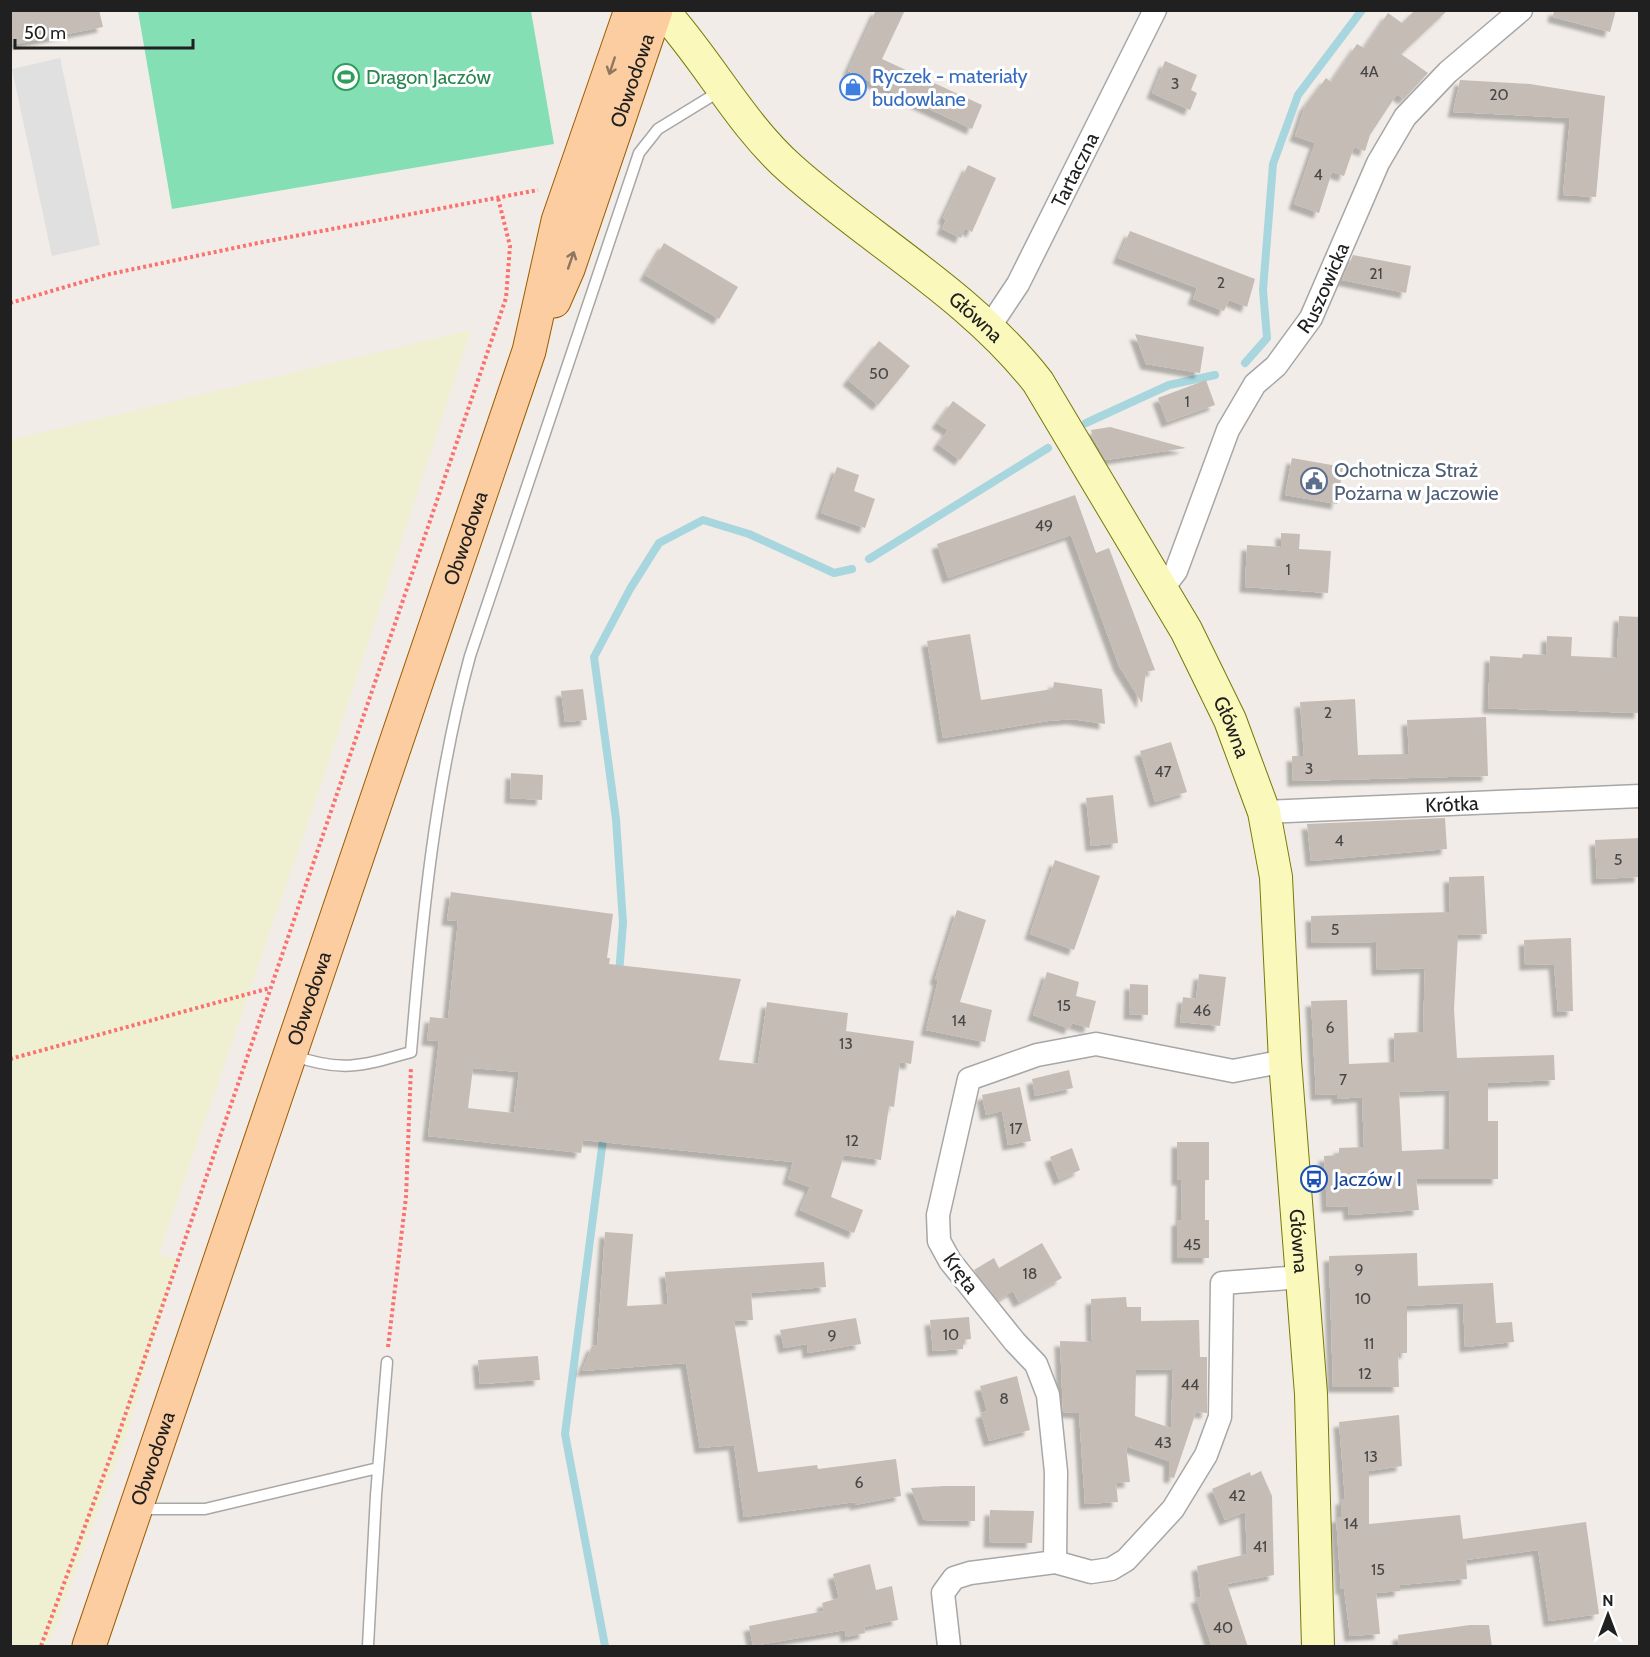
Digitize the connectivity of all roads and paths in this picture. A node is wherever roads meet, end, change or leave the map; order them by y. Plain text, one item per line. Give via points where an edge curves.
1 (631, 10) edge
2 (656, 10) edge
3 (662, 10) edge
4 (1155, 10) edge
5 (1515, 12) edge
6 (723, 89) junction
7 (572, 185) junction
8 (498, 198) junction
9 (10, 303) edge
10 (990, 326) junction
11 (529, 351) junction
12 (1162, 589) junction
13 (1640, 796) edge
14 (1264, 812) junction
15 (270, 988) junction
16 (411, 1052) junction
17 (289, 1054) junction
18 (10, 1059) edge
19 (1285, 1061) junction
20 (1302, 1277) junction
21 (387, 1362) joint
22 (378, 1468) junction
23 (136, 1509) junction
24 (1055, 1562) junction
25 (41, 1647) edge
26 (89, 1647) edge
27 (368, 1647) edge
28 (950, 1647) edge
29 (1318, 1647) edge

1 -> 7 main road, Obwodowa
11 -> 2 main road, Obwodowa via 568,269
3 - 6 street, Główna
4 - 10 street, Tartaczna via 1018,284
5 - 12 street, Ruszowicka via 1405,117 1374,172 1311,318 1276,366 1255,384 1228,430 1176,571
6 - 10 street, Główna via 790,168
6 - 16 lane via 658,129 639,153 470,656 456,705 444,777
7 - 8 path
7 - 11 main road, Obwodowa via 549,252
8 - 9 path via 110,274
8 - 15 path via 510,246 506,298
10 - 12 street, Główna via 1038,382
11 - 17 main road, Obwodowa
12 - 14 street, Główna via 1230,720
13 - 14 street, Krótka
14 - 19 street, Główna via 1276,877
15 - 18 path
15 - 25 path via 117,1439
16 - 17 lane via 340,1068
16 - 21 path via 406,1197
17 - 23 main road, Obwodowa
19 - 20 street, Główna
19 - 24 street, Kręta via 1233,1071 1096,1044 1038,1055 969,1079 938,1215 939,1241 950,1261 1036,1364 1048,1395 1056,1472
20 - 24 street via 1222,1283 1220,1417 1206,1455 1173,1509 1126,1560 1111,1569 1091,1572
20 - 29 street, Główna via 1311,1394
21 - 22 lane
22 - 23 lane via 205,1509
22 - 27 lane
23 - 26 main road, Obwodowa
24 - 28 street via 954,1578 943,1593

